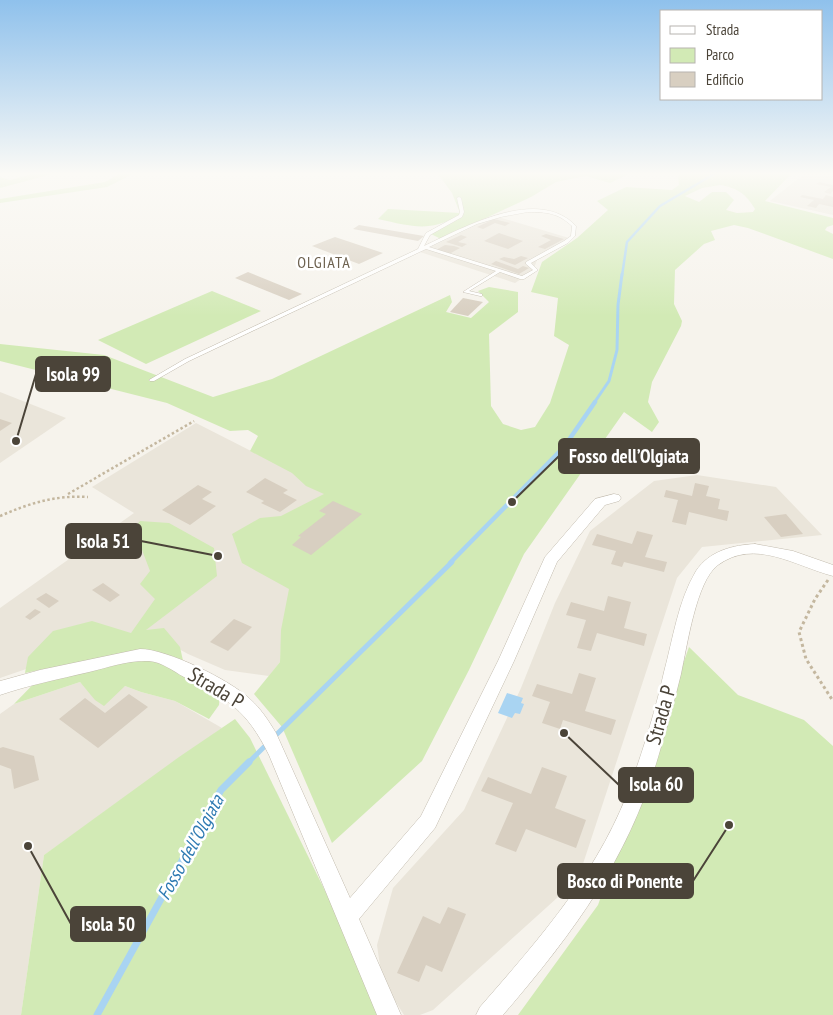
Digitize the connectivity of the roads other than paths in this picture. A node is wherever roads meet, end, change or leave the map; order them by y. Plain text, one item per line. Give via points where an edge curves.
1 (451, 221) edge
2 (482, 221) edge
3 (571, 221) edge
4 (422, 249) junction
5 (498, 272) junction
6 (480, 295) dead end
7 (152, 380) dead end
8 (614, 498) dead end
9 (833, 571) edge
10 (0, 688) edge
11 (348, 916) junction
12 (389, 1015) edge
13 (488, 1015) edge

1 - 4 lane via 428,234
2 - 4 lane
3 - 5 lane via 574,226 573,236 528,263 536,270 522,278
4 - 5 lane
4 - 7 lane via 187,360
5 - 6 lane via 465,292
8 - 11 street via 600,502 550,560 428,822
9 - 13 street, Strada P via 792,555 760,549 726,554 703,571 694,586 670,685 642,779 625,823 601,870 556,937
10 - 11 street, Strada P via 130,656 149,655 167,660 233,694 253,712 267,731
11 - 12 street, Strada P

